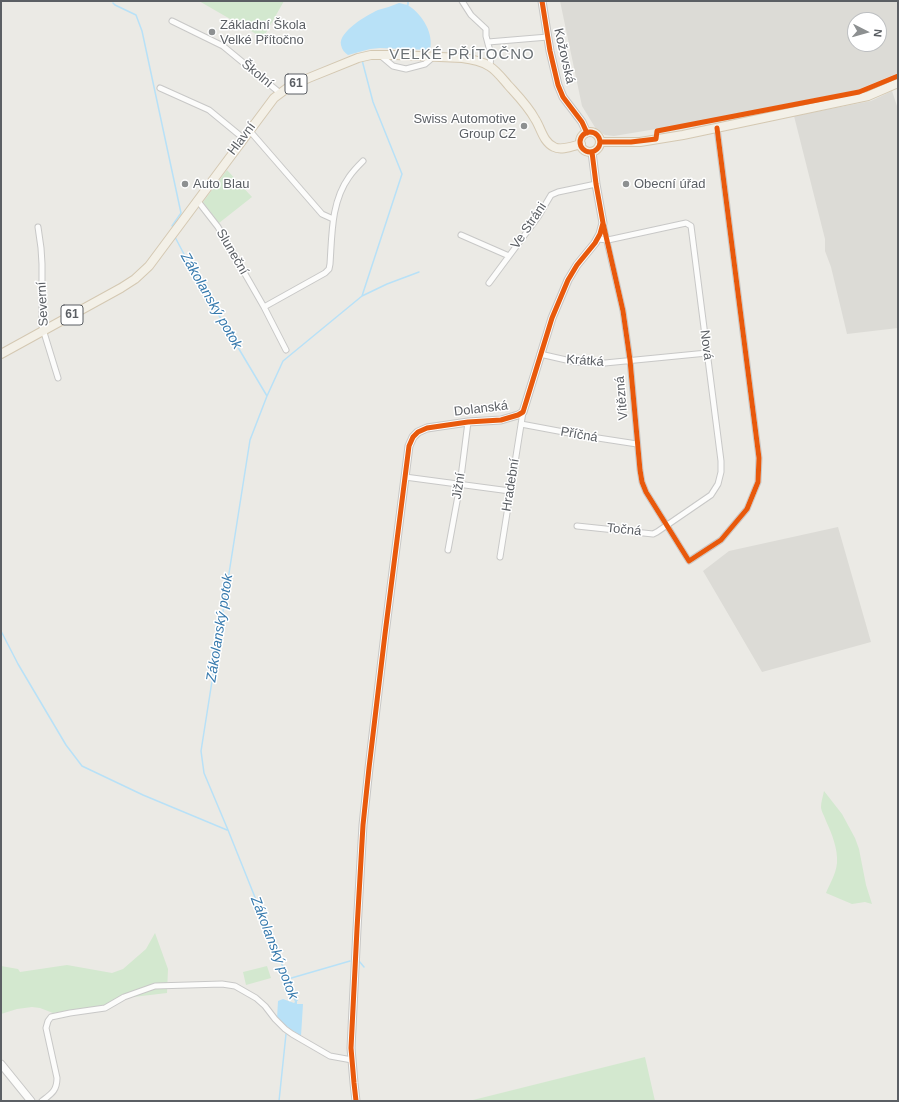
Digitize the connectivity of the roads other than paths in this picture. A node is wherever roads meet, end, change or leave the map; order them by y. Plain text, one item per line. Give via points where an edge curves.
1 (462, 1) edge
2 (542, 1) edge
3 (172, 21) dead end
4 (548, 37) junction
5 (488, 42) junction
6 (380, 54) junction
7 (433, 57) junction
8 (490, 66) junction
9 (898, 83) edge
10 (160, 88) dead end
11 (280, 93) junction
12 (717, 128) junction
13 (249, 130) junction
14 (587, 133) junction
15 (243, 138) junction
16 (600, 142) junction
17 (581, 144) junction
18 (592, 152) junction
19 (363, 161) dead end
20 (596, 184) junction
21 (197, 200) junction
22 (333, 219) junction
23 (603, 223) junction
24 (38, 227) dead end
25 (461, 235) dead end
26 (597, 239) junction
27 (608, 240) junction
28 (509, 256) junction
29 (489, 283) dead end
30 (264, 308) junction
31 (44, 331) junction
32 (286, 350) dead end
33 (707, 352) junction
34 (1, 354) edge
35 (540, 354) junction
36 (630, 360) junction
37 (58, 378) dead end
38 (523, 412) junction
39 (468, 422) junction
40 (521, 424) junction
41 (637, 444) junction
42 (405, 477) junction
43 (460, 485) junction
44 (510, 492) junction
45 (667, 525) junction
46 (577, 526) dead end
47 (448, 550) dead end
48 (500, 557) dead end
49 (352, 1060) junction
50 (1, 1064) edge
51 (31, 1101) edge
52 (42, 1101) edge
53 (356, 1101) edge

1 - 5 street via 471,15 486,29
2 - 4 street, Kožovská
3 - 11 street, Školní via 223,46
4 - 5 street
4 - 14 street, Kožovská via 561,91
5 - 8 street
6 - 7 main road, Hlavní / 61
6 - 7 street via 393,66 406,69 426,64
6 - 11 main road, Hlavní / 61 via 361,57 290,86
7 - 8 main road, Hlavní / 61 via 470,59
8 - 17 main road, Hlavní / 61 via 526,106 551,145 561,148
9 - 12 main road via 868,96
10 - 15 street via 209,110
11 - 13 main road, Hlavní / 61
12 - 16 main road via 640,142
12 - 45 street, Vítězná via 759,458 758,482 747,509 720,540 689,561
13 - 15 main road, Hlavní / 61
13 - 22 street via 322,214
14 - 16 main road via 595,133
14 - 17 main road via 581,138
15 - 21 main road, Hlavní / 61
16 - 18 main road via 598,149
17 - 18 main road via 585,150
18 - 20 street
19 - 22 street via 348,178
20 - 23 street
20 - 28 street, Ve Stráni via 551,195
21 - 30 street, Sluneční via 218,227
21 - 31 main road, Hlavní / 61 via 141,274
22 - 30 street via 330,264 325,273
23 - 26 street, Dolanská
23 - 27 street, Vítězná
24 - 31 street, Severní
25 - 28 street, Ve Stráni
26 - 27 street
26 - 35 street, Dolanská via 568,280
27 - 33 street, Nová via 686,223 691,226
27 - 36 street, Vítězná via 623,310
28 - 29 street, Ve Stráni
30 - 32 street, Sluneční
31 - 34 main road, 61
31 - 37 street, Severní
33 - 36 street, Krátká
33 - 45 street, Nová via 721,472 718,484 711,494
35 - 36 street, Krátká via 586,363
35 - 38 street, Dolanská
36 - 41 street, Vítězná
38 - 39 street, Dolanská via 501,420
38 - 40 street, Hradební
39 - 42 street, Dolanská via 427,428 418,432 409,446
39 - 43 street, Jižní
40 - 41 street, Příčná
40 - 44 street, Hradební
41 - 45 street, Vítězná via 642,482
42 - 43 street
42 - 49 street, Dolanská via 368,768 356,929
43 - 44 street
43 - 47 street, Jižní
44 - 48 street, Hradební
45 - 46 street, Točná via 653,534
49 - 52 street via 330,1056 292,1034 256,998 234,986 155,986 124,997 105,1008 51,1017 46,1028 57,1083 55,1089
49 - 53 street, Dolanská
50 - 51 street

